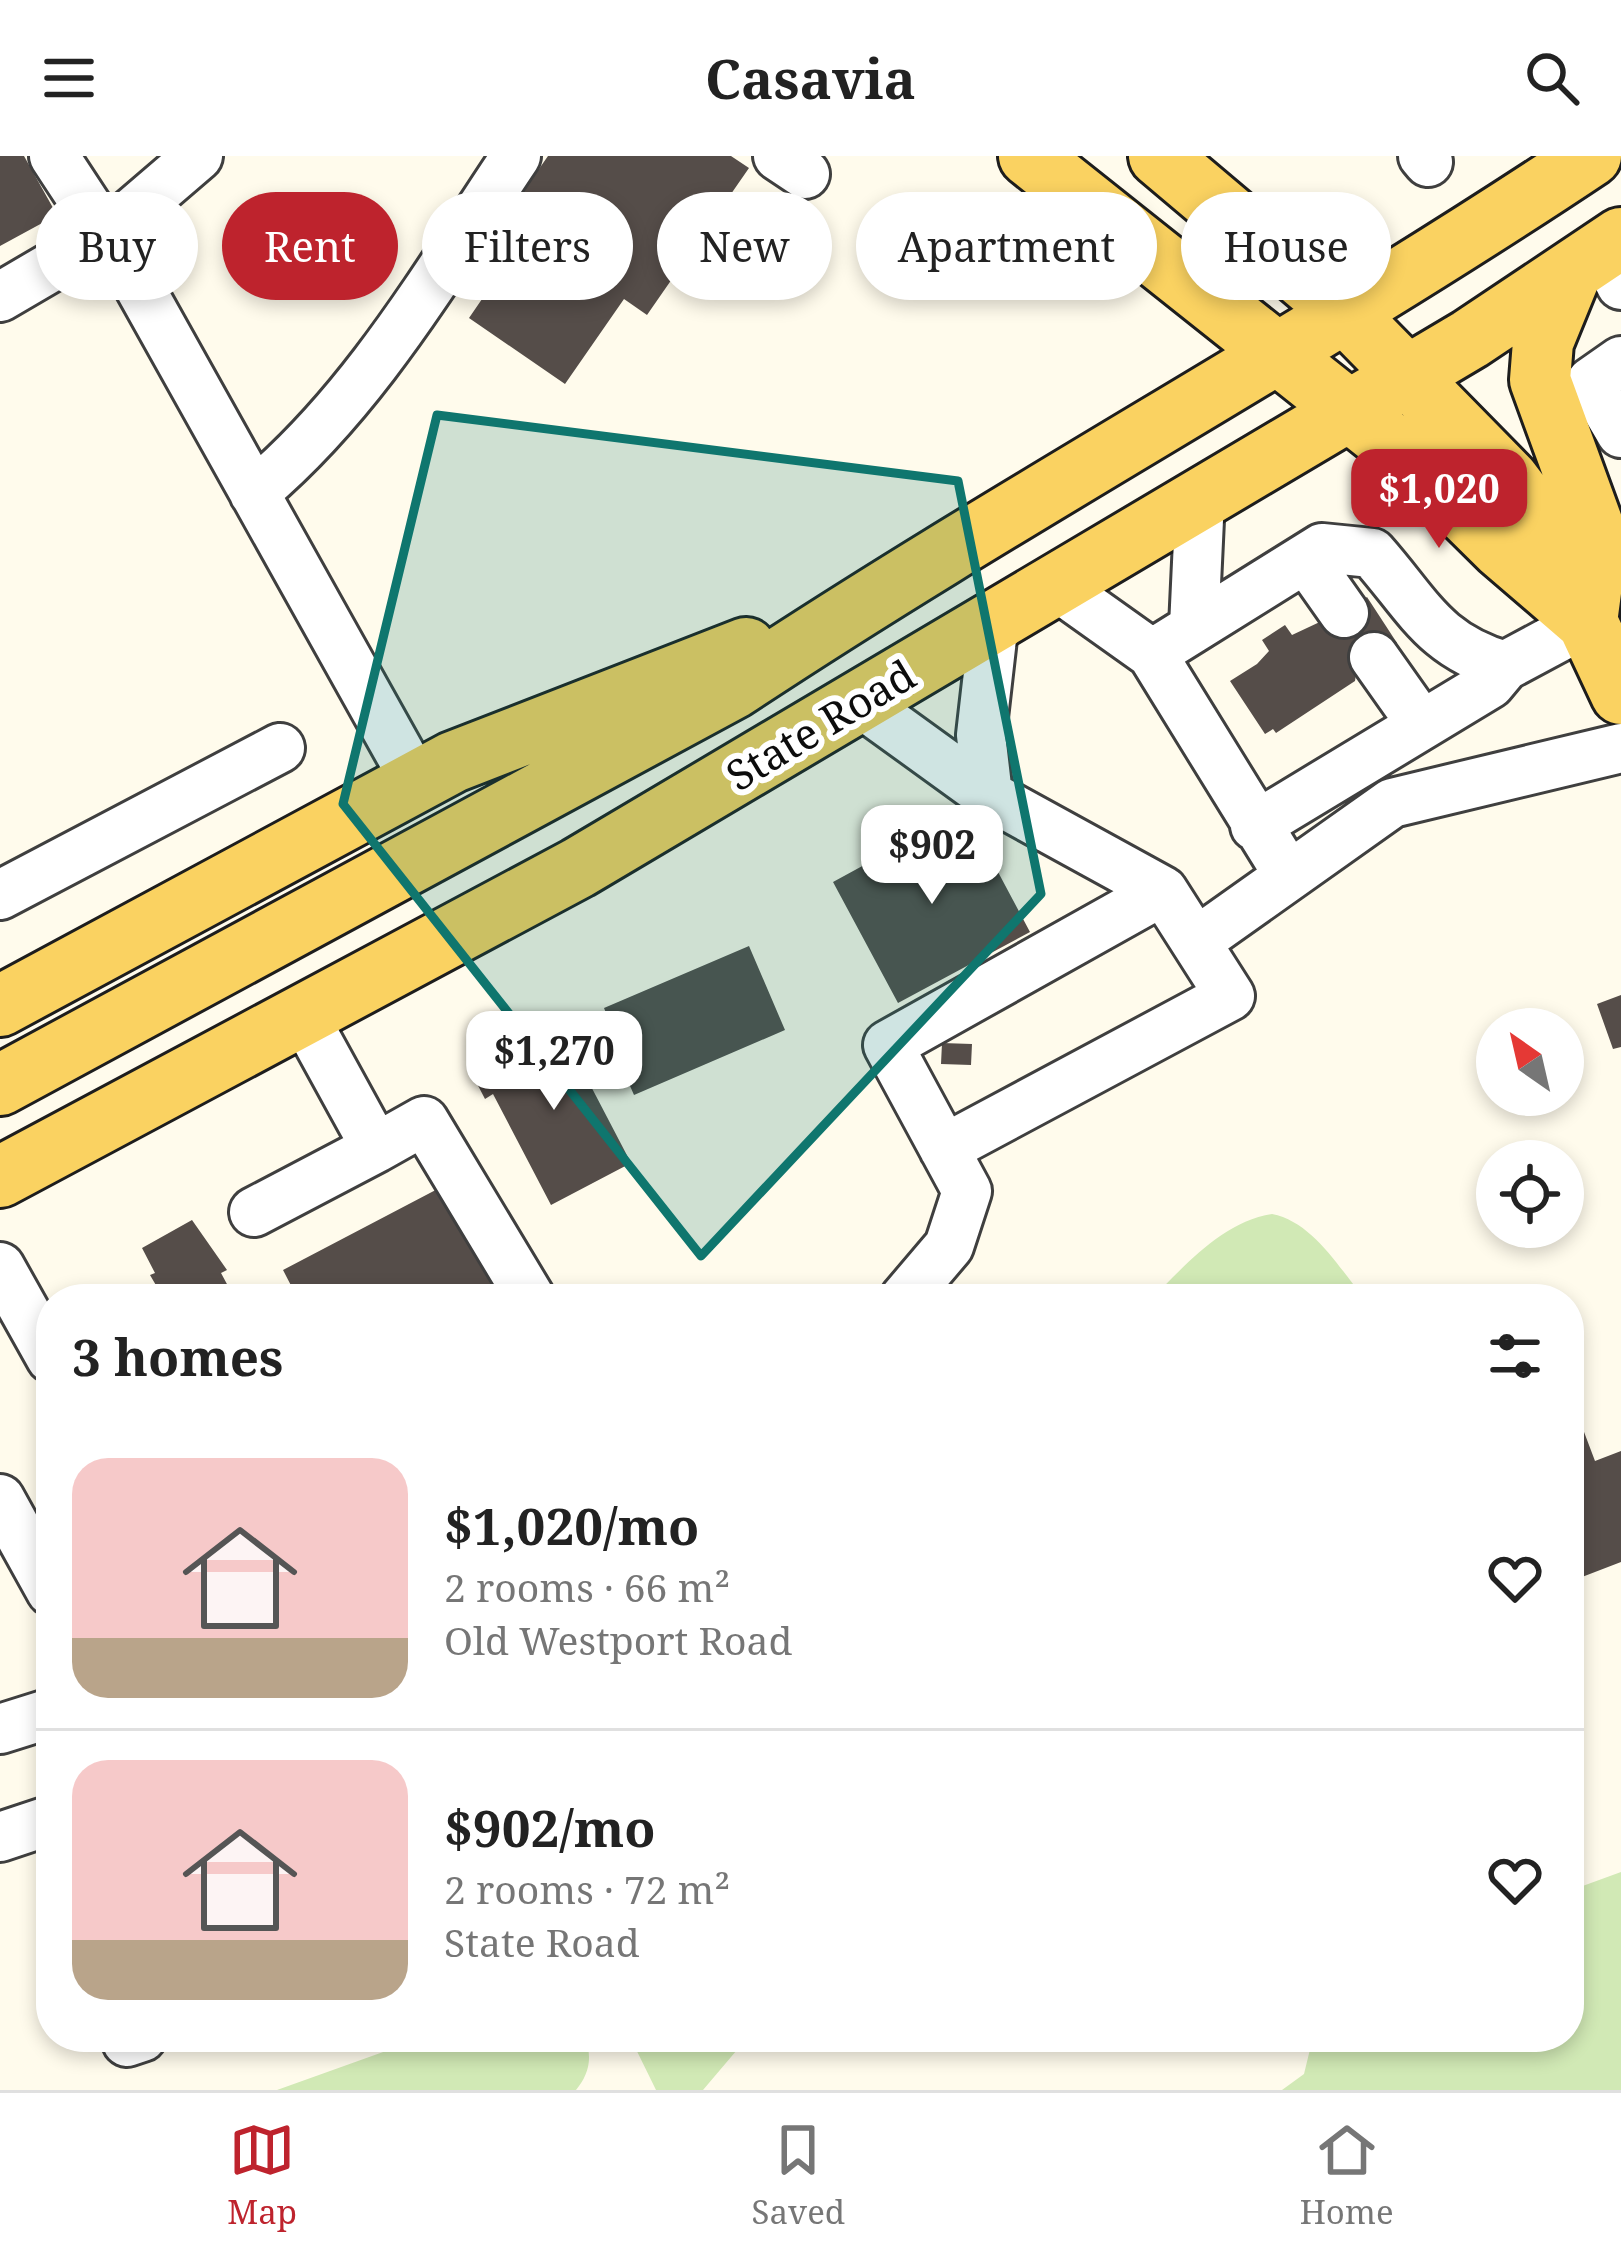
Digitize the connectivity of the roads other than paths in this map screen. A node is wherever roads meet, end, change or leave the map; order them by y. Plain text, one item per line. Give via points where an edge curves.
1 (54, 156) edge
2 (198, 156) edge
3 (516, 156) edge
4 (1029, 156) edge
5 (1591, 156) edge
6 (1183, 163) edge
7 (78, 192) edge
8 (156, 192) edge
9 (1604, 261) edge
10 (36, 276) edge
11 (0, 297) edge
12 (143, 300) edge
13 (1346, 314) junction
14 (1278, 354) junction
15 (1621, 361) edge
16 (1409, 375) junction
17 (1349, 410) junction
18 (1621, 434) edge
19 (254, 493) junction
20 (1200, 498) junction
21 (1610, 531) edge
22 (1289, 568) junction
23 (1055, 585) junction
24 (848, 612) junction
25 (1344, 613) dead end
26 (994, 621) junction
27 (1587, 622) junction
28 (1194, 627) junction
29 (1152, 654) junction
30 (1375, 657) dead end
31 (1505, 666) junction
32 (1621, 694) edge
33 (858, 701) junction
34 (1422, 725) junction
35 (280, 748) dead end
36 (1621, 748) edge
37 (416, 782) junction
38 (988, 795) junction
39 (1255, 826) junction
40 (1289, 876) junction
41 (1163, 891) junction
42 (0, 896) edge
43 (1196, 942) junction
44 (0, 1006) edge
45 (303, 1015) junction
46 (0, 1085) edge
47 (376, 1148) junction
48 (944, 1149) junction
49 (0, 1177) edge
50 (254, 1212) dead end
51 (0, 1267) edge
52 (522, 1284) edge
53 (917, 1284) edge
54 (36, 1331) edge
55 (0, 1499) edge
56 (36, 1565) edge
57 (36, 1718) edge
58 (0, 1729) edge
59 (36, 1825) edge
60 (0, 1837) edge

1 - 7 lane
2 - 8 lane
3 - 19 lane via 354,394
4 - 14 main road
5 - 13 main road, State Road
6 - 13 main road
9 - 16 main road, State Road
9 - 21 main road via 1543,342 1540,380
10 - 11 lane
12 - 19 lane
13 - 14 main road, State Road
13 - 16 main road
14 - 17 main road
14 - 24 main road, State Road
15 - 18 lane via 1591,382
16 - 17 main road, State Road
16 - 27 main road via 1540,520
17 - 20 main road, State Road
17 - 27 main road
19 - 37 lane
20 - 23 main road, State Road
20 - 28 lane
21 - 27 main road
22 - 25 lane
22 - 28 lane
22 - 31 lane via 1322,548 1372,553 1432,631 1468,655
23 - 26 main road, State Road
23 - 29 lane
24 - 37 main road via 488,746
24 - 46 main road, State Road via 589,769
26 - 33 main road, State Road
26 - 38 lane via 981,735
27 - 31 lane
27 - 32 main road
28 - 29 lane
29 - 39 lane
30 - 34 lane
31 - 34 lane
33 - 38 lane
33 - 45 main road, State Road via 578,868
34 - 39 lane
35 - 42 lane
36 - 40 lane via 1392,803
37 - 44 main road
38 - 41 lane
39 - 40 lane
40 - 43 lane
41 - 43 lane
41 - 48 lane via 888,1045
43 - 48 lane via 1230,996
45 - 47 lane
45 - 49 main road, State Road
47 - 50 lane
47 - 52 lane via 424,1121
48 - 53 lane via 967,1192 949,1246
51 - 54 lane
55 - 56 lane
57 - 58 lane
59 - 60 lane

